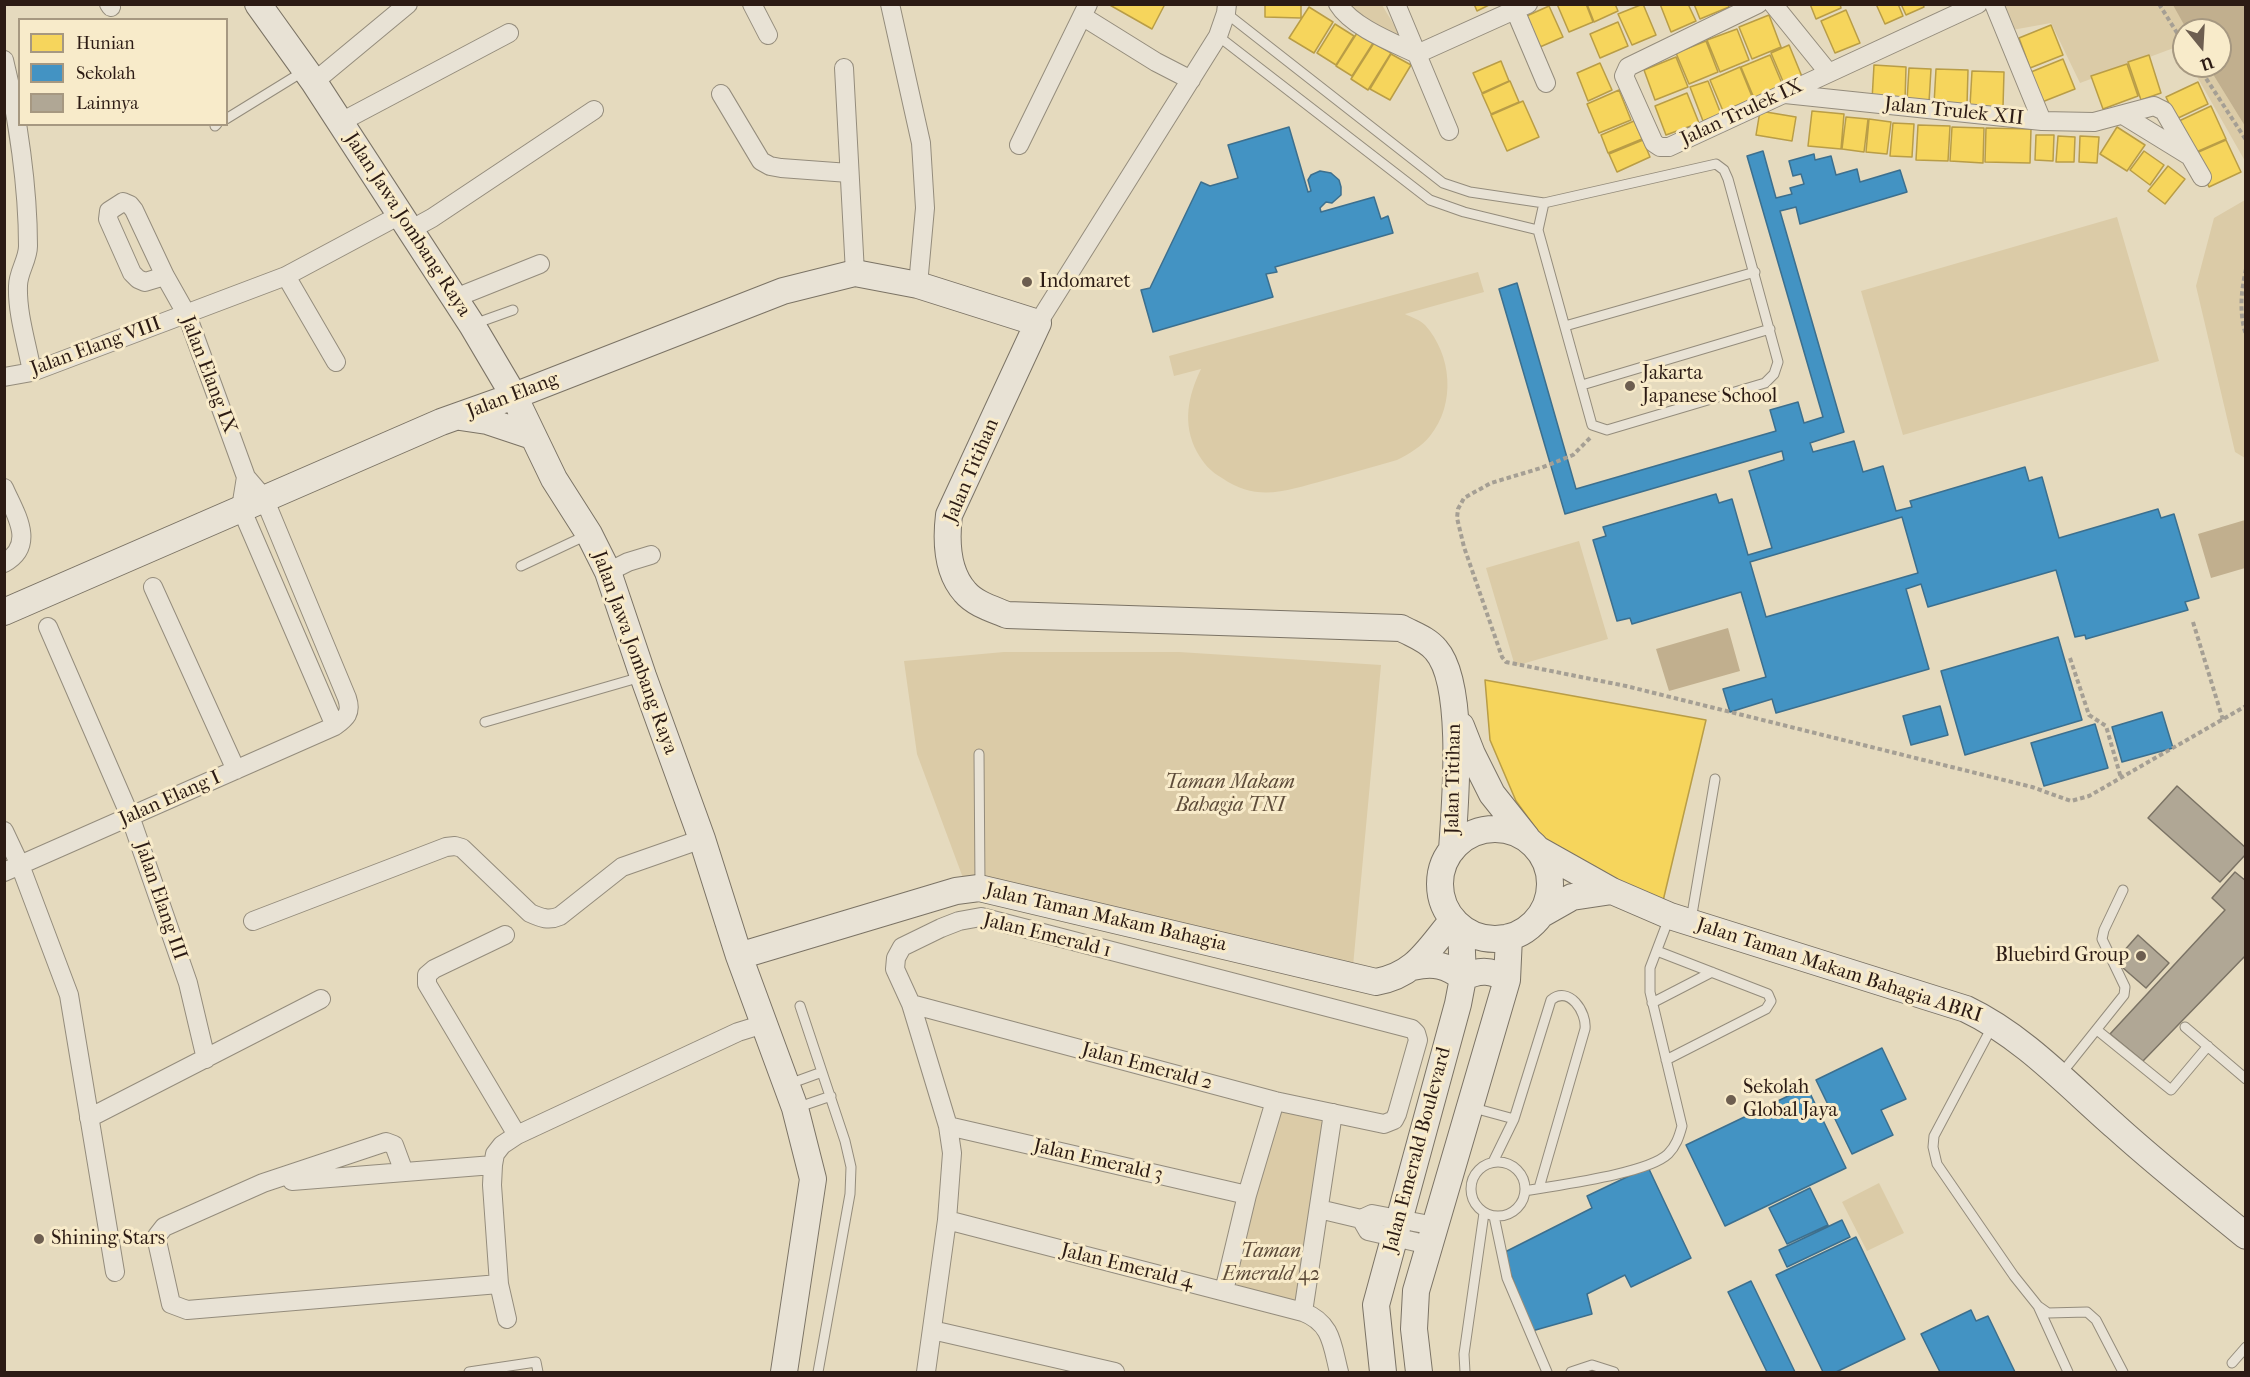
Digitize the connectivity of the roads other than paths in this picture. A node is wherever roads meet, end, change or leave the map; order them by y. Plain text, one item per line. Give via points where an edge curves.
1 (258, 4) edge
2 (408, 4) edge
3 (752, 4) edge
4 (890, 4) edge
5 (1338, 4) edge
6 (1396, 4) edge
7 (1758, 4) edge
8 (1773, 4) edge
9 (1978, 4) edge
10 (1994, 4) edge
11 (1522, 7) edge
12 (1226, 9) edge
13 (1085, 10) edge
14 (509, 33) dead end
15 (768, 35) dead end
16 (1218, 36) junction
17 (1418, 54) junction
18 (4, 60) edge
19 (844, 68) dead end
20 (1828, 72) junction
21 (310, 76) junction
22 (1191, 80) junction
23 (1546, 83) dead end
24 (721, 94) dead end
25 (1785, 94) junction
26 (594, 110) dead end
27 (2123, 116) junction
28 (228, 118) edge
29 (2042, 121) junction
30 (339, 123) junction
31 (1449, 131) dead end
32 (1019, 145) dead end
33 (2190, 156) junction
34 (849, 173) junction
35 (2202, 177) dead end
36 (1470, 192) junction
37 (1544, 203) junction
38 (1464, 212) junction
39 (405, 223) junction
40 (1538, 230) junction
41 (540, 264) dead end
42 (1755, 272) junction
43 (855, 273) junction
44 (165, 276) dead end
45 (286, 276) junction
46 (918, 285) junction
47 (455, 298) junction
48 (513, 310) dead end
49 (187, 315) junction
50 (1038, 323) junction
51 (472, 325) junction
52 (1565, 326) junction
53 (1770, 329) junction
54 (336, 362) dead end
55 (32, 372) junction
56 (4, 377) edge
57 (1582, 385) junction
58 (514, 396) junction
59 (457, 417) junction
60 (532, 436) junction
61 (4, 488) edge
62 (252, 503) junction
63 (590, 534) junction
64 (651, 555) dead end
65 (4, 563) edge
66 (521, 566) dead end
67 (608, 572) junction
68 (153, 587) dead end
69 (4, 612) edge
70 (48, 627) dead end
71 (643, 676) junction
72 (1455, 709) junction
73 (485, 722) dead end
74 (335, 726) junction
75 (979, 754) dead end
76 (236, 770) junction
77 (1715, 779) dead end
78 (130, 816) junction
79 (4, 831) edge
80 (702, 839) junction
81 (1534, 845) junction
82 (1452, 850) junction
83 (12, 868) edge
84 (979, 888) junction
85 (2123, 890) dead end
86 (1612, 891) junction
87 (1542, 914) junction
88 (1680, 919) junction
89 (253, 921) dead end
90 (1457, 923) junction
91 (506, 935) dead end
92 (1509, 937) junction
93 (1657, 951) junction
94 (739, 956) junction
95 (1413, 967) junction
96 (1712, 972) junction
97 (1463, 978) junction
98 (1508, 980) junction
99 (321, 999) dead end
100 (1652, 1003) junction
101 (911, 1004) junction
102 (800, 1006) dead end
103 (764, 1024) junction
104 (1994, 1024) junction
105 (2185, 1027) dead end
106 (2097, 1029) junction
107 (2208, 1046) junction
108 (206, 1059) junction
109 (1666, 1060) junction
110 (822, 1072) junction
111 (2059, 1076) junction
112 (2246, 1079) edge
113 (786, 1084) junction
114 (831, 1096) junction
115 (1275, 1101) junction
116 (1470, 1107) junction
117 (795, 1108) junction
118 (1333, 1113) junction
119 (89, 1118) junction
120 (1514, 1119) junction
121 (1384, 1124) joint
122 (948, 1126) junction
123 (517, 1135) junction
124 (1493, 1162) junction
125 (493, 1165) junction
126 (404, 1173) junction
127 (263, 1183) junction
128 (1539, 1188) junction
129 (1525, 1191) junction
130 (1247, 1196) junction
131 (1319, 1209) junction
132 (1484, 1213) junction
133 (1494, 1216) junction
134 (946, 1220) junction
135 (1396, 1228) junction
136 (1432, 1236) junction
137 (2246, 1236) edge
138 (115, 1272) dead end
139 (499, 1284) junction
140 (1224, 1291) junction
141 (2038, 1306) junction
142 (1303, 1312) junction
143 (507, 1319) dead end
144 (932, 1330) junction
145 (2246, 1347) edge
146 (2232, 1363) dead end
147 (469, 1372) edge
148 (538, 1372) edge
149 (783, 1372) edge
150 (818, 1372) edge
151 (926, 1372) edge
152 (1115, 1372) edge
153 (1339, 1372) edge
154 (1383, 1372) edge
155 (1419, 1372) edge
156 (1465, 1372) edge
157 (1547, 1372) edge
158 (1572, 1372) edge
159 (1614, 1372) edge
160 (2067, 1372) edge
161 (2122, 1372) edge

1 - 21 main road, Jalan Jawa Jombang Raya
2 - 21 street
3 - 15 street
4 - 46 street via 921,143 925,208
5 - 17 street via 1343,13 1379,36
6 - 17 street
7 - 25 street, Jalan Trulek IX via 1629,67 1624,76 1654,142 1660,147 1669,147
8 - 20 street
9 - 20 street, Jalan Trulek IX
10 - 29 street
11 - 17 street
11 - 23 street
12 - 16 street, Jalan Titihan
12 - 36 lane via 1443,183
13 - 22 street via 1156,62
13 - 32 street
14 - 30 street
16 - 22 street, Jalan Titihan
16 - 38 lane via 1430,200
17 - 31 street
18 - 55 street via 13,97 27,216 28,250 18,296
19 - 34 street
20 - 25 street, Jalan Trulek IX
21 - 28 lane
21 - 30 main road, Jalan Jawa Jombang Raya
22 - 50 street, Jalan Titihan
24 - 34 street via 761,161 781,168
25 - 29 street, Jalan Trulek XII
26 - 39 street, Jalan Elang VIII via 432,218
27 - 29 street, Jalan Trulek XII via 2094,122
27 - 33 street, Jalan Trulek XII
27 - 33 street, Jalan Trulek XII via 2154,106 2159,108
30 - 39 main road, Jalan Jawa Jombang Raya
33 - 35 street, Jalan Trulek XII
34 - 43 street
36 - 37 lane
36 - 38 lane
37 - 40 lane
37 - 42 lane via 1716,164 1728,179
38 - 40 lane
39 - 45 street, Jalan Elang VIII
39 - 47 main road, Jalan Jawa Jombang Raya
40 - 52 lane
41 - 47 street
42 - 52 lane
42 - 53 lane
43 - 46 main road, Jalan Elang
43 - 58 main road, Jalan Elang via 783,291
44 - 49 street, Jalan Elang IX
45 - 49 street, Jalan Elang VIII
45 - 54 street
46 - 50 main road, Jalan Elang
47 - 51 main road, Jalan Jawa Jombang Raya
48 - 51 lane
49 - 55 street, Jalan Elang VIII
49 - 62 street, Jalan Elang IX
50 - 72 main road, Jalan Titihan via 949,515 948,553 965,593 1006,615 1401,628 1426,640 1438,651 1453,685
51 - 58 main road, Jalan Jawa Jombang Raya
52 - 57 lane
53 - 57 lane
53 - 57 lane via 1778,362 1765,383 1607,430 1592,424
55 - 56 street, Jalan Elang VIII
58 - 59 main road, Jalan Elang
58 - 60 main road, Jalan Jawa Jombang Raya
59 - 60 main road via 487,421
59 - 62 main road, Jalan Elang
60 - 63 main road, Jalan Jawa Jombang Raya
61 - 65 street via 22,531 18,550
62 - 69 main road, Jalan Elang
62 - 74 street
62 - 74 street via 350,705 347,716
63 - 66 lane
63 - 67 main road, Jalan Jawa Jombang Raya
64 - 67 street
67 - 71 main road, Jalan Jawa Jombang Raya
68 - 76 street
70 - 78 street, Jalan Elang III
71 - 73 lane
71 - 80 main road, Jalan Jawa Jombang Raya
72 - 81 main road, Jalan Titihan via 1492,794
72 - 82 main road, Jalan Titihan
74 - 76 street, Jalan Elang I
75 - 84 lane
76 - 78 street, Jalan Elang I
77 - 88 lane
78 - 83 street, Jalan Elang I
78 - 108 street, Jalan Elang III via 188,983
79 - 83 street
80 - 89 street via 622,867 553,919 530,913 462,848 455,846
80 - 94 main road, Jalan Jawa Jombang Raya
81 - 82 main road via 1508,831 1483,831
81 - 86 main road, Jalan Taman Makam Bahagia ABRI
81 - 87 main road via 1549,872 1550,888
82 - 90 main road via 1440,882 1442,899
83 - 119 street via 69,994
84 - 94 main road, Jalan Taman Makam Bahagia via 956,891
84 - 95 main road, Jalan Taman Makam Bahagia via 1376,982 1402,975
85 - 106 lane via 2102,939 2125,987 2124,995
86 - 87 main road via 1572,897
86 - 88 main road, Jalan Taman Makam Bahagia ABRI
87 - 92 main road via 1522,933
88 - 93 lane
88 - 104 main road, Jalan Taman Makam Bahagia ABRI via 1966,1009
90 - 92 main road via 1476,936
90 - 95 main road, Jalan Taman Makam Bahagia
90 - 97 main road, Jalan Emerald Boulevard
91 - 123 street via 434,969 426,979
92 - 98 main road, Jalan Emerald Boulevard
93 - 96 lane
93 - 100 lane via 1650,968
94 - 103 main road, Jalan Jawa Jombang Raya
95 - 97 main road via 1445,966
96 - 100 lane
96 - 109 lane via 1768,994 1772,1001 1766,1009
97 - 98 main road via 1481,971
97 - 135 main road, Jalan Emerald Boulevard
98 - 116 main road, Jalan Emerald Boulevard
99 - 108 street
100 - 109 lane
101 - 115 street, Jalan Emerald 2
101 - 121 street, Jalan Emerald 1 via 895,969 902,946 959,921 981,917 1412,1029 1418,1040 1397,1114
101 - 122 street, Jalan Emerald 1
102 - 110 lane
103 - 113 main road, Jalan Jawa Jombang Raya
103 - 123 street via 738,1032
104 - 111 main road, Jalan Taman Makam Bahagia ABRI
104 - 141 lane via 1934,1136 1933,1148 1937,1164
105 - 107 lane
106 - 107 lane via 2171,1090
106 - 111 lane
107 - 112 lane
108 - 119 street
109 - 128 lane via 1682,1126 1678,1142 1666,1155 1641,1168
110 - 113 lane
110 - 114 lane
111 - 137 main road, Jalan Taman Makam Bahagia ABRI
113 - 117 main road, Jalan Jawa Jombang Raya
114 - 117 lane
114 - 150 lane via 851,1167 850,1194
115 - 118 street, Jalan Emerald 2
115 - 130 street
116 - 120 lane
116 - 136 main road, Jalan Emerald Boulevard
117 - 149 main road, Jalan Jawa Jombang Raya via 813,1179
118 - 121 street, Jalan Emerald 2
118 - 131 street
119 - 138 street
120 - 124 lane
120 - 128 lane via 1551,1000 1563,996 1580,1005 1585,1029
122 - 130 street, Jalan Emerald 3
122 - 134 street, Jalan Emerald 1 via 952,1153
123 - 125 street via 502,1145
124 - 129 lane via 1509,1164 1522,1175
124 - 132 lane via 1478,1170 1471,1184 1473,1200
125 - 126 street
125 - 139 street
126 - 127 street
126 - 127 street via 394,1145 386,1142
127 - 139 street via 159,1232 157,1241 171,1304 188,1311
128 - 129 lane
129 - 133 lane via 1515,1210
130 - 140 street
131 - 135 street via 1360,1219 1368,1231
131 - 142 street
132 - 133 lane
132 - 156 lane via 1464,1354
133 - 157 lane via 1507,1278
134 - 140 street, Jalan Emerald 4
134 - 144 street, Jalan Emerald 1
135 - 136 street
135 - 154 main road, Jalan Emerald Boulevard via 1376,1305
136 - 155 main road, Jalan Emerald Boulevard via 1413,1309
139 - 143 street
140 - 142 street, Jalan Emerald 4
141 - 160 lane
141 - 161 lane via 2048,1312 2087,1312 2096,1320
142 - 153 street, Jalan Emerald 4 via 1323,1323
144 - 151 street, Jalan Emerald 1
144 - 152 street
145 - 146 lane
147 - 148 lane via 536,1362
158 - 159 lane via 1592,1365

